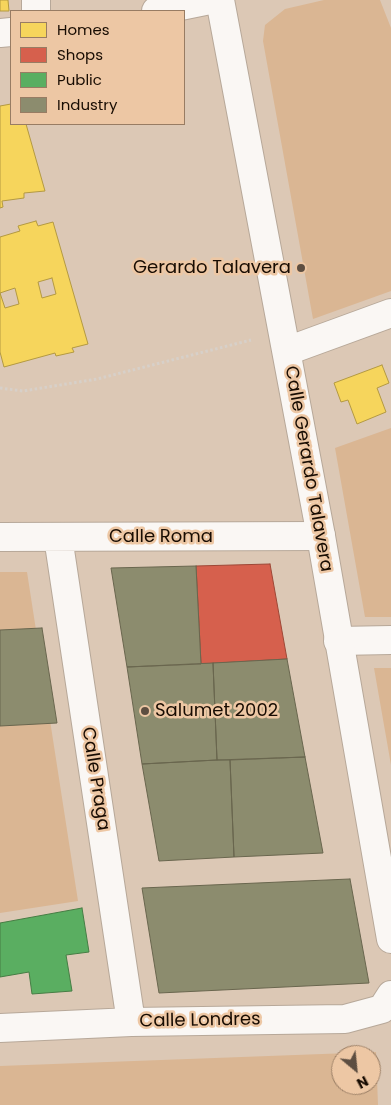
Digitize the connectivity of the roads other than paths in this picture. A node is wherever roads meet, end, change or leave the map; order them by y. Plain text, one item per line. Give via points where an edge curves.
1 (210, 0) edge
2 (220, 0) edge
3 (161, 10) edge
4 (391, 313) edge
5 (285, 342) junction
6 (321, 536) junction
7 (0, 537) edge
8 (58, 537) junction
9 (391, 640) edge
10 (338, 641) junction
11 (391, 939) edge
12 (391, 995) edge
13 (131, 1022) junction
14 (0, 1028) edge

1 - 3 street
2 - 5 street, Calle Gerardo Talavera
4 - 5 street
5 - 6 street, Calle Gerardo Talavera
6 - 8 street, Calle Roma
6 - 10 street, Calle Gerardo Talavera
7 - 8 street, Calle Roma
8 - 13 street, Calle Praga
9 - 10 street
10 - 11 street, Calle Gerardo Talavera
12 - 13 street, Calle Londres via 382,1009 344,1019
13 - 14 street, Calle Londres

